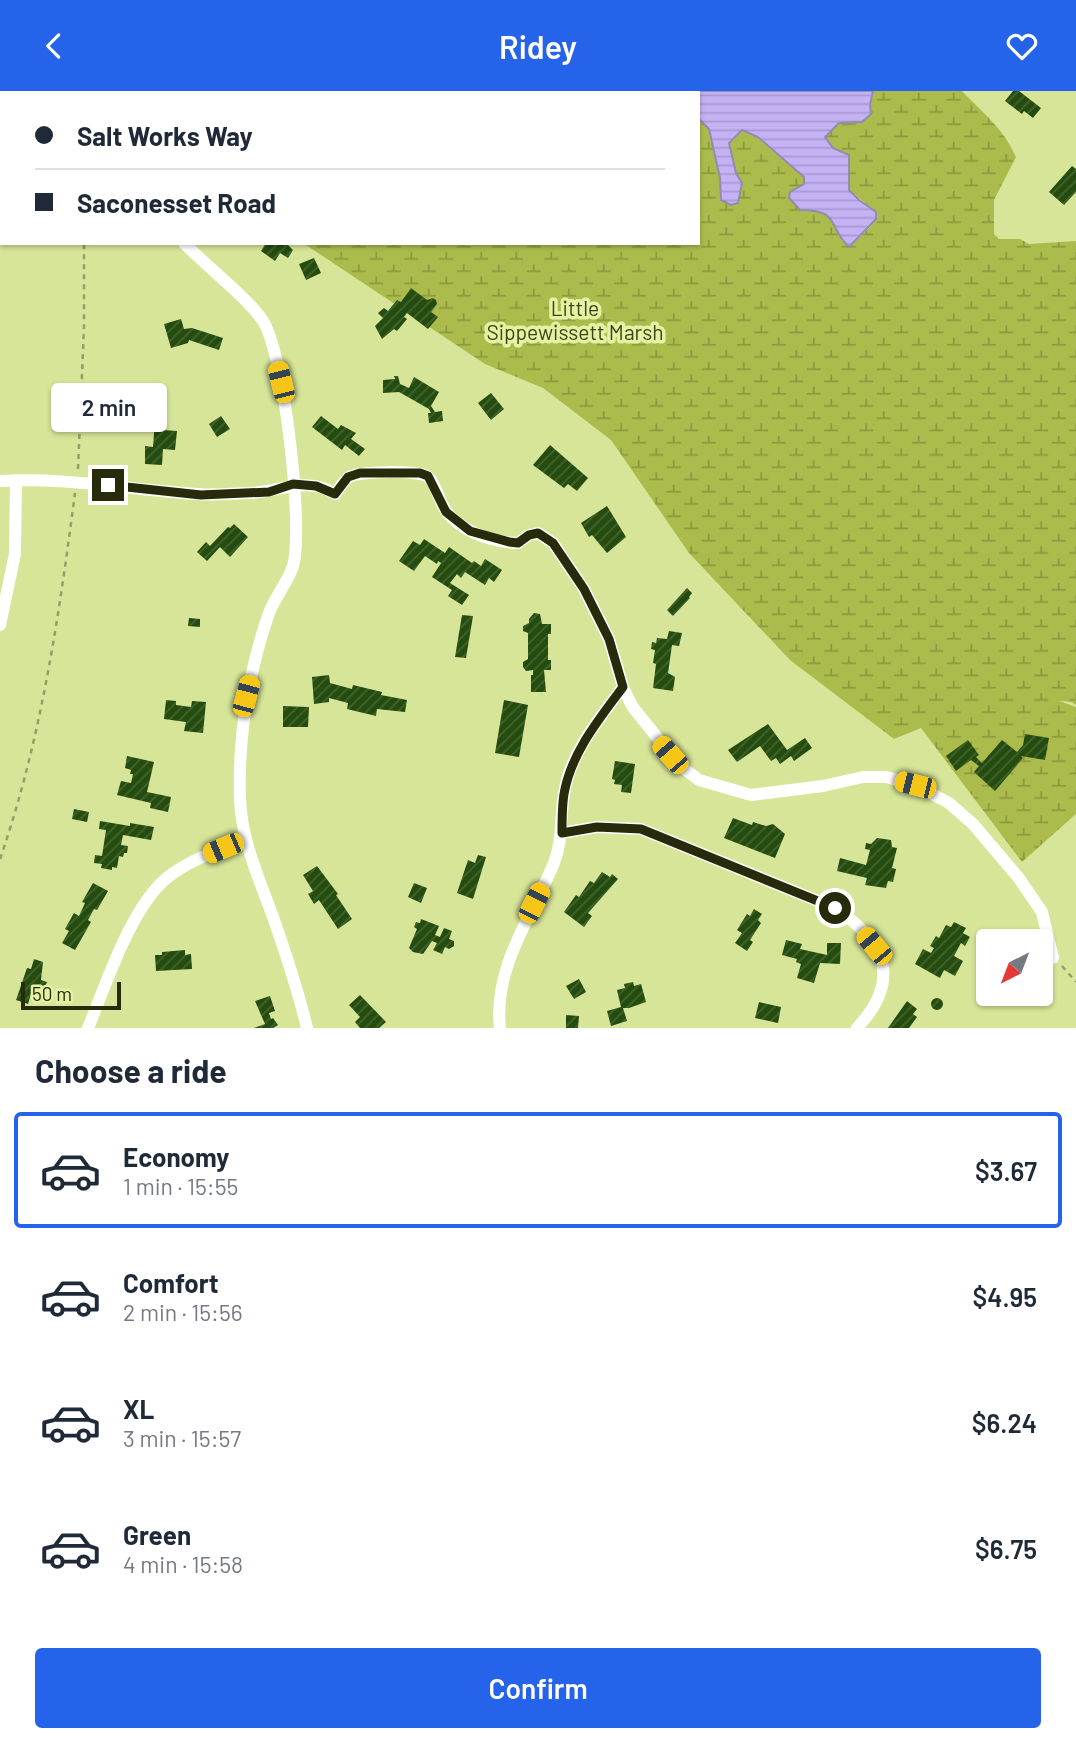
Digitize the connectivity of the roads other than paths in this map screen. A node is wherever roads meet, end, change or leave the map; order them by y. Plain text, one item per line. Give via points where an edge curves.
1 (186, 245) edge
2 (16, 480) junction
3 (0, 481) edge
4 (293, 484) junction
5 (0, 625) edge
6 (623, 687) junction
7 (562, 833) junction
8 (244, 839) junction
9 (1057, 960) road end
10 (88, 1028) edge
11 (307, 1028) edge
12 (500, 1028) edge
13 (857, 1028) edge

1 - 4 street via 263,322 281,382
2 - 3 street
2 - 4 street via 201,495 269,492
2 - 5 street via 15,554
4 - 6 street via 335,494 348,477 360,473 420,473 428,476 446,512 470,531 518,543 538,533 548,538 584,589 609,639
4 - 8 street via 297,519 293,565 270,611 246,696 240,801
6 - 7 street via 582,744 570,772
6 - 9 street via 661,744 699,780 751,795 863,777 886,778 915,785 949,803 973,824 1036,902
7 - 12 street via 555,861 509,960 498,1010
7 - 13 street via 597,827 641,829 835,908 867,937 885,968 881,993
8 - 10 street via 202,857 153,892 130,929
8 - 11 street

